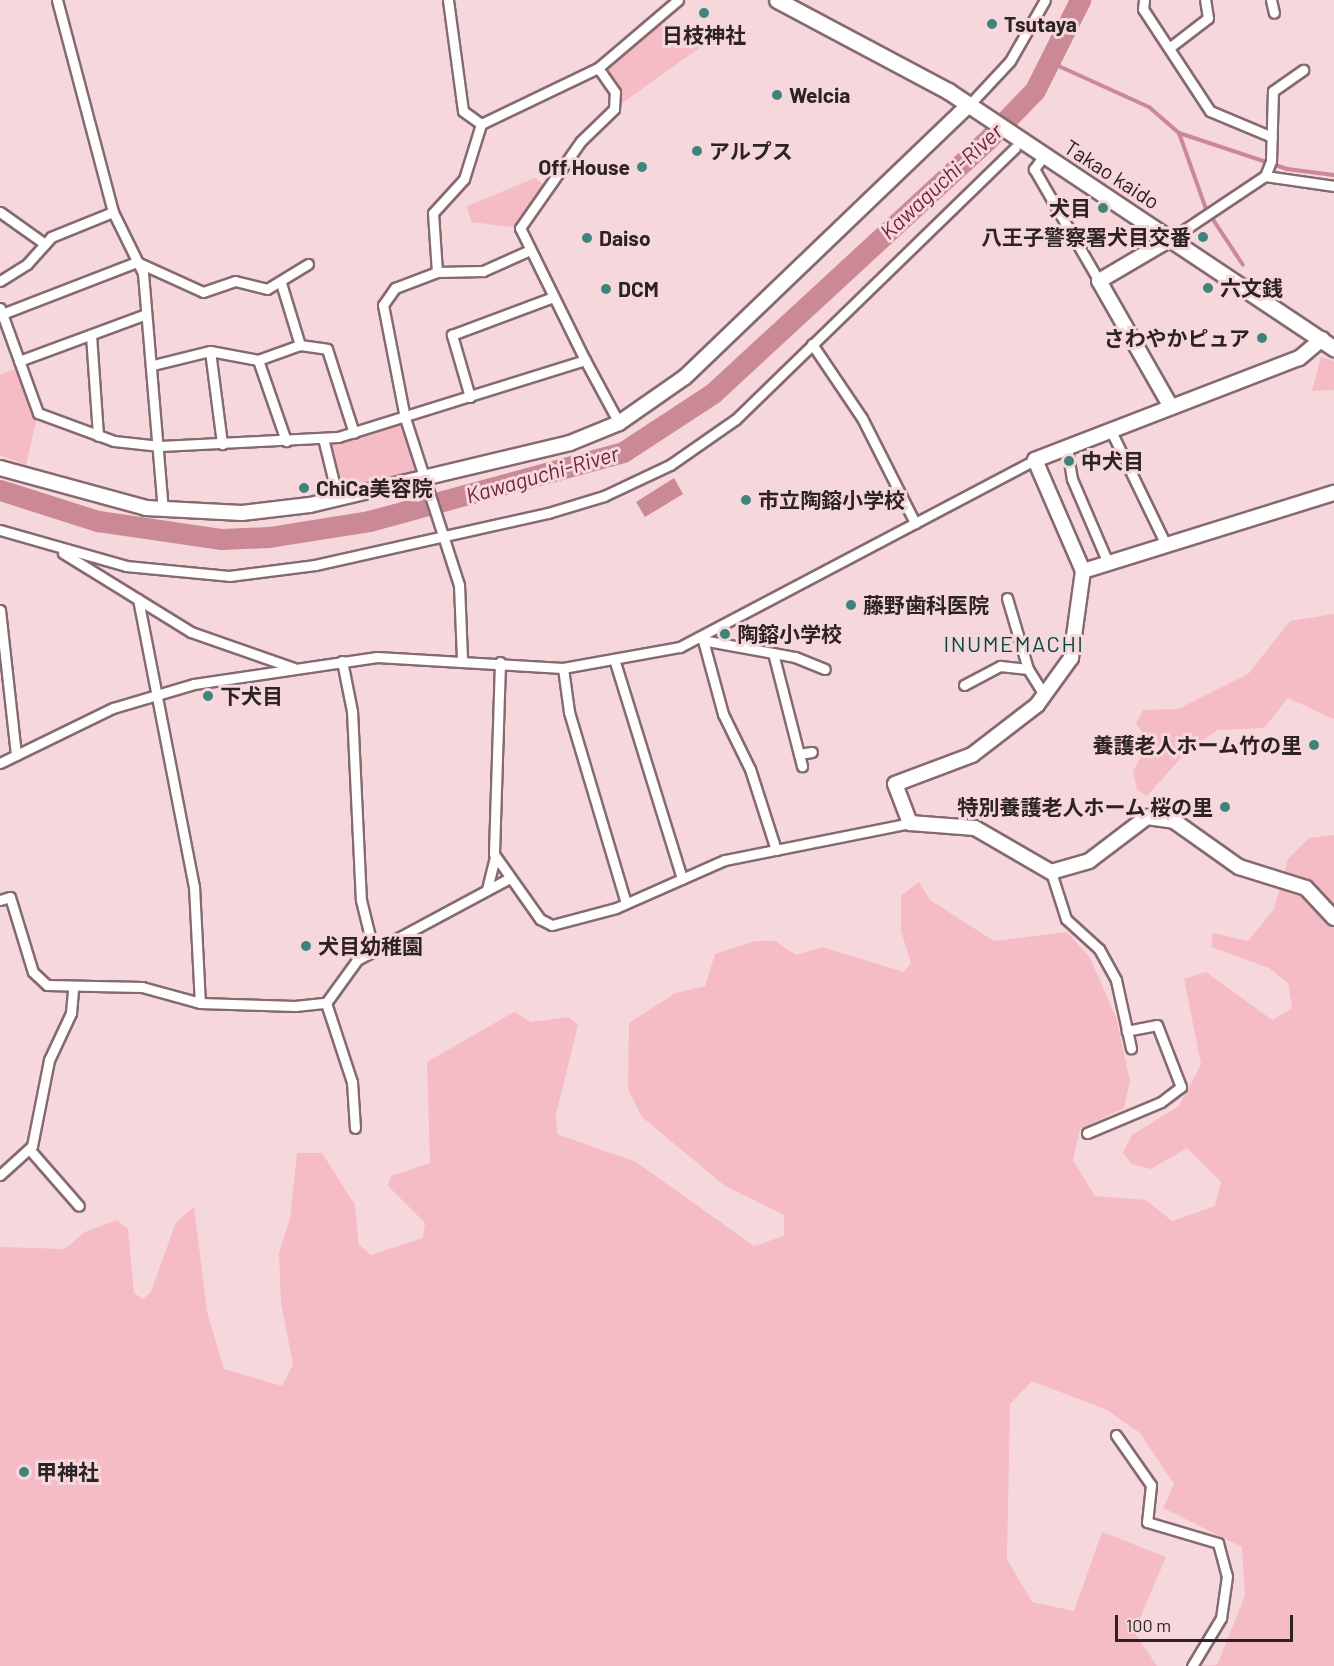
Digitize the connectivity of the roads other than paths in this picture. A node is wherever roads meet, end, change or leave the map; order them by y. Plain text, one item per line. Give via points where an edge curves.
1 (57, 0) edge
2 (448, 0) edge
3 (678, 0) edge
4 (778, 0) edge
5 (1045, 0) edge
6 (1144, 0) edge
7 (1205, 0) edge
8 (1271, 0) edge
9 (1274, 13) dead end
10 (1169, 48) junction
11 (598, 68) junction
12 (1303, 70) dead end
13 (975, 108) junction
14 (481, 124) junction
15 (1272, 137) junction
16 (1015, 141) junction
17 (1045, 154) junction
18 (1265, 176) junction
19 (1334, 186) edge
20 (0, 212) edge
21 (113, 212) junction
22 (1172, 238) junction
23 (45, 244) junction
24 (530, 250) junction
25 (137, 262) junction
26 (308, 264) dead end
27 (437, 272) junction
28 (0, 281) edge
29 (1099, 281) junction
30 (280, 283) junction
31 (553, 297) junction
32 (1, 311) edge
33 (146, 314) junction
34 (91, 335) junction
35 (10, 340) junction
36 (0, 344) edge
37 (812, 344) junction
38 (1328, 344) edge
39 (300, 345) junction
40 (210, 351) junction
41 (258, 360) junction
42 (585, 360) junction
43 (19, 361) junction
44 (153, 364) junction
45 (470, 398) junction
46 (1171, 407) junction
47 (405, 418) junction
48 (619, 423) junction
49 (1111, 432) junction
50 (354, 433) junction
51 (98, 436) junction
52 (323, 438) junction
53 (285, 441) junction
54 (222, 444) junction
55 (160, 446) junction
56 (1067, 448) junction
57 (1035, 460) junction
58 (0, 468) edge
59 (426, 485) junction
60 (1334, 492) edge
61 (338, 499) junction
62 (163, 510) junction
63 (915, 523) junction
64 (0, 530) edge
65 (439, 535) junction
66 (1166, 545) junction
67 (56, 548) junction
68 (1108, 563) junction
69 (1083, 571) junction
70 (1006, 598) dead end
71 (138, 599) junction
72 (0, 610) edge
73 (702, 641) junction
74 (773, 653) junction
75 (3, 658) edge
76 (462, 659) junction
77 (342, 661) junction
78 (500, 662) junction
79 (615, 662) junction
80 (294, 668) junction
81 (563, 668) junction
82 (825, 669) dead end
83 (1028, 669) junction
84 (964, 684) dead end
85 (156, 692) junction
86 (1043, 693) junction
87 (812, 752) dead end
88 (799, 754) junction
89 (16, 755) junction
90 (0, 763) edge
91 (802, 766) dead end
92 (910, 823) junction
93 (776, 850) junction
94 (495, 854) junction
95 (1051, 872) junction
96 (508, 879) junction
97 (682, 879) junction
98 (485, 891) junction
99 (0, 900) edge
100 (626, 903) junction
101 (1334, 918) edge
102 (373, 950) junction
103 (73, 989) junction
104 (200, 1003) junction
105 (326, 1003) junction
106 (1127, 1031) junction
107 (1131, 1048) dead end
108 (355, 1128) dead end
109 (1086, 1133) dead end
110 (30, 1150) junction
111 (0, 1175) edge
112 (79, 1206) dead end
113 (1116, 1436) dead end
114 (1191, 1666) edge

1 - 21 street
2 - 14 street via 463,111
3 - 11 street
4 - 13 main road
5 - 13 street via 1010,61
6 - 10 street via 1143,9
7 - 10 street via 1208,18
8 - 9 street
10 - 15 street via 1218,118
11 - 14 street
11 - 24 street via 615,92 614,109 581,141 520,228
12 - 15 street via 1273,91
13 - 16 main road, Takao kaido
13 - 48 main road via 685,377
14 - 27 street via 464,179 433,213
15 - 18 street
16 - 17 main road, Takao kaido
16 - 37 street
17 - 22 main road, Takao kaido
17 - 29 street via 1034,169
18 - 19 street
18 - 22 street
20 - 23 street
21 - 23 street
21 - 25 street
22 - 29 main road
22 - 38 main road, Takao kaido
23 - 28 street
24 - 27 street via 483,271
24 - 31 street
25 - 30 street via 203,292 235,281 267,289
25 - 32 street
25 - 33 street
26 - 30 street
27 - 47 street via 395,288 383,305
29 - 46 main road
30 - 39 street
31 - 42 street
31 - 45 street via 452,335
32 - 35 street
33 - 34 street
33 - 44 street
34 - 43 street
34 - 51 street
35 - 36 street
35 - 43 street
37 - 63 street via 862,418
37 - 65 street via 736,419 654,474 548,513
38 - 46 main road
39 - 41 street
39 - 50 street via 327,349
40 - 41 street
40 - 44 street
40 - 54 street
41 - 53 street
42 - 45 street
42 - 48 street
43 - 51 street via 38,413
44 - 55 street
45 - 47 street
46 - 49 main road
47 - 50 street
47 - 59 street
48 - 59 main road via 570,443
49 - 56 main road
49 - 66 street
50 - 52 street
51 - 55 street
52 - 53 street
52 - 61 street
53 - 54 street
54 - 55 street
55 - 62 street
56 - 57 main road
56 - 68 street via 1072,479
57 - 63 street
57 - 69 main road
58 - 62 main road
59 - 61 main road
59 - 65 street
60 - 66 main road
61 - 62 main road via 258,513
63 - 73 street
64 - 67 street
65 - 67 street via 315,565 229,576 141,569
65 - 76 street via 459,585
66 - 68 main road
67 - 71 street
68 - 69 main road
69 - 86 main road via 1076,648
70 - 83 street
71 - 80 street via 191,632
71 - 85 street
72 - 75 street
73 - 74 street
73 - 79 street
73 - 93 street via 723,714 750,769
74 - 82 street
74 - 88 street
75 - 89 street
76 - 77 street
76 - 78 street
77 - 80 street
77 - 102 street via 352,711 361,900
78 - 81 street
78 - 94 street
79 - 81 street
79 - 97 street
80 - 85 street
81 - 100 street via 569,712
83 - 84 street via 1000,666
83 - 86 street
85 - 89 street
85 - 104 street via 194,886
86 - 92 main road via 1031,710 972,755 895,784
87 - 88 street
88 - 91 street
89 - 90 street
92 - 93 street
92 - 95 main road via 975,828
93 - 97 street via 725,860
94 - 96 street
94 - 98 street via 495,871
95 - 101 main road via 1089,861 1147,817 1167,819 1193,830 1239,867 1306,888
95 - 106 street via 1066,919 1099,949 1116,980
96 - 98 street
96 - 100 street via 540,919 552,925
97 - 100 street
98 - 102 street
99 - 103 street via 10,897 38,982
102 - 105 street via 357,960
103 - 104 street via 142,987
103 - 110 street via 71,1013 49,1060
104 - 105 street
105 - 108 street via 352,1082
106 - 107 street
106 - 109 street via 1157,1025 1181,1087 1161,1102
110 - 111 street
110 - 112 street
113 - 114 street via 1151,1485 1147,1522 1218,1544 1227,1576 1221,1618

